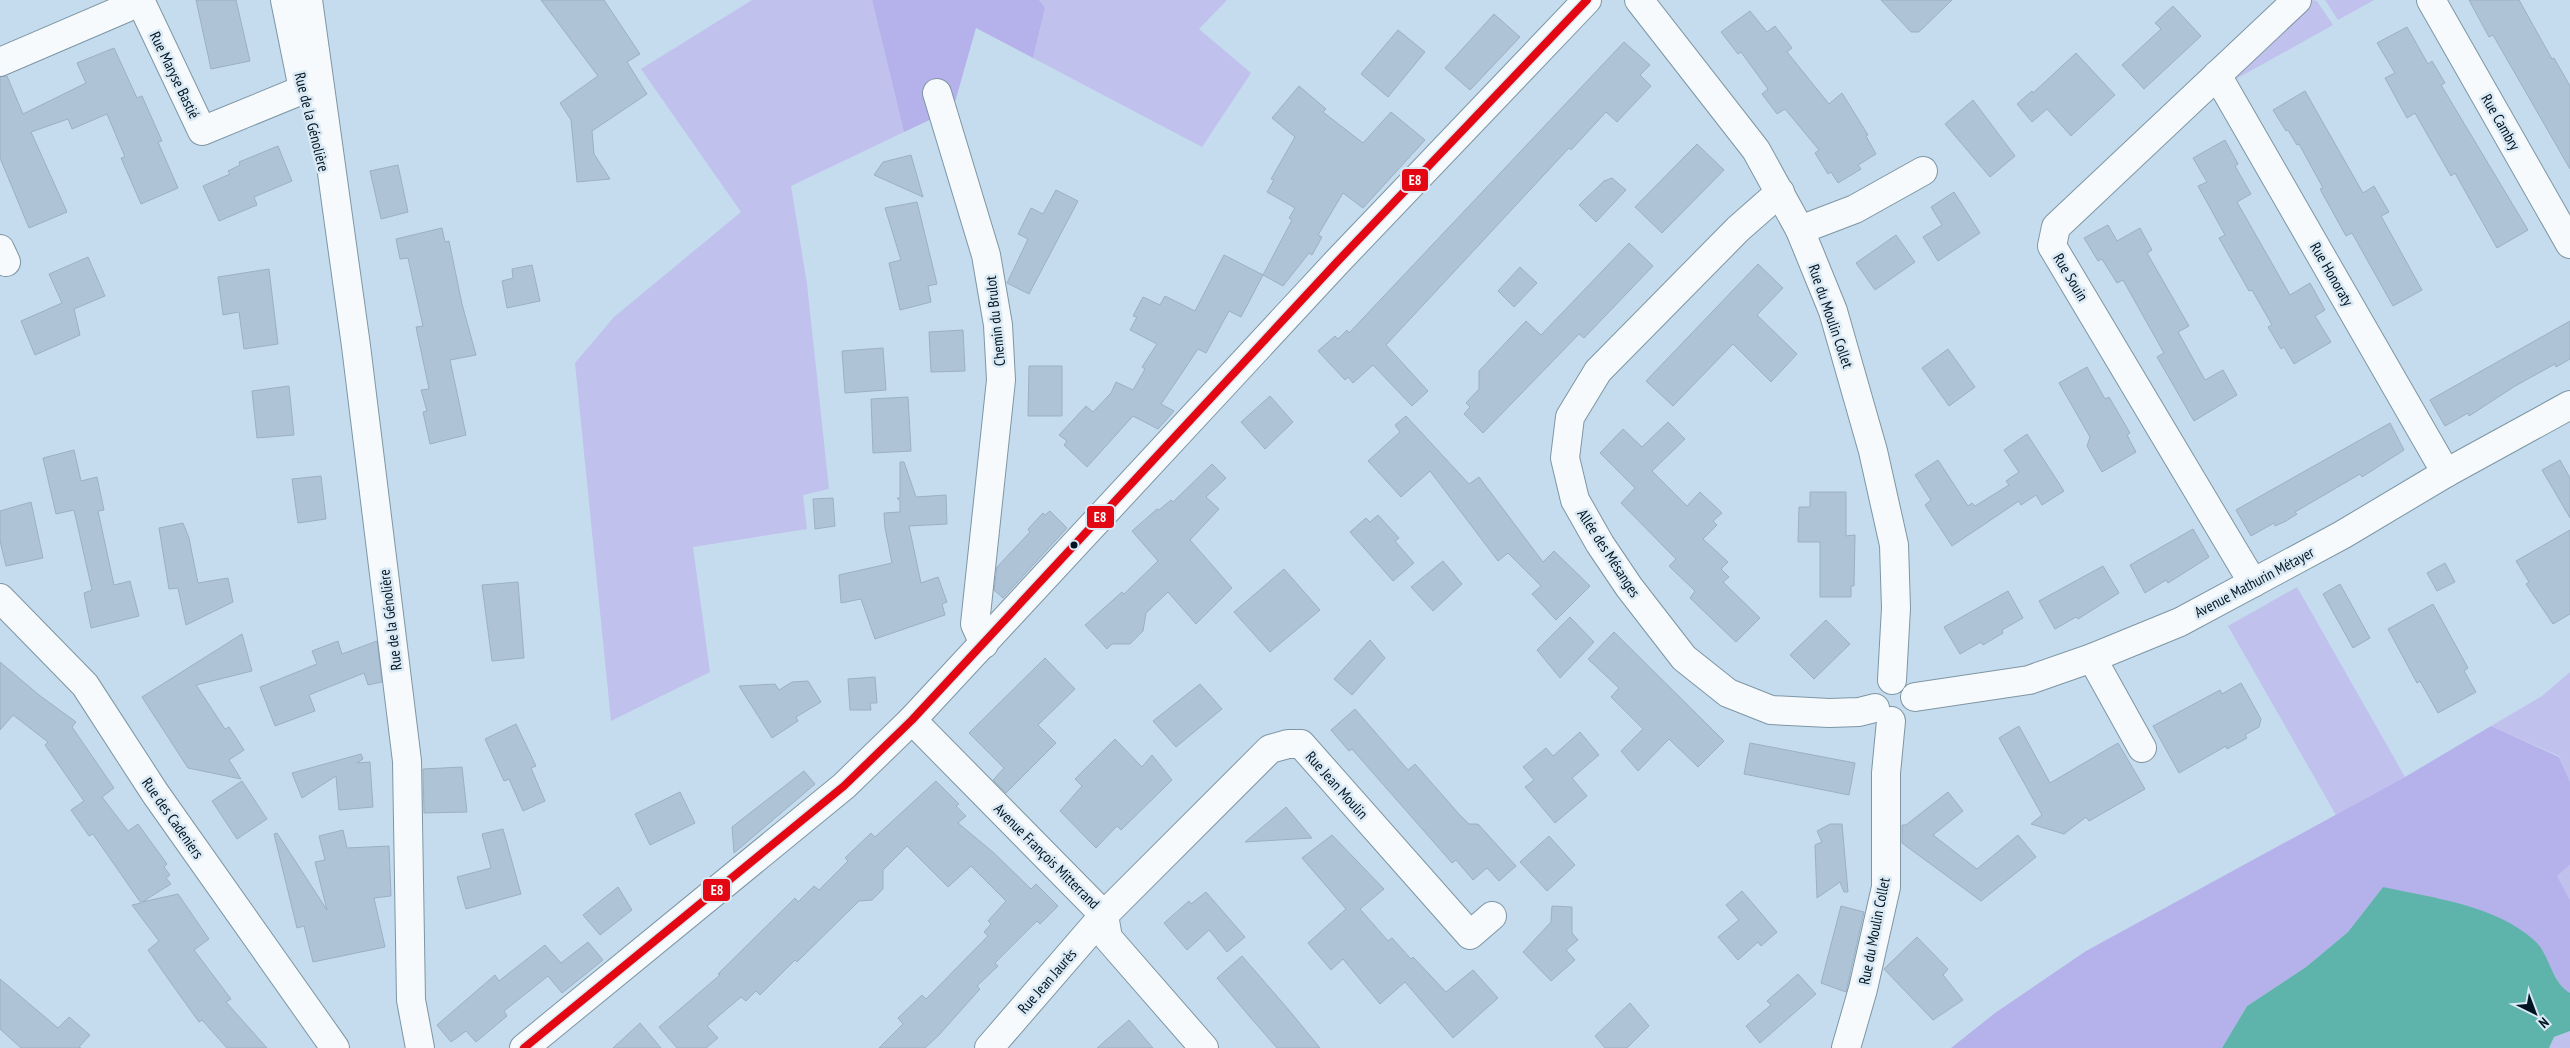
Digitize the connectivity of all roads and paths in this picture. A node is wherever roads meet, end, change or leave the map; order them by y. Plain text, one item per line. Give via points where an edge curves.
1 (285, 0) edge
2 (308, 0) edge
3 (1587, 0) edge
4 (1639, 0) edge
5 (2297, 0) edge
6 (2431, 0) edge
7 (140, 1) edge
8 (0, 62) edge
9 (2217, 75) junction
10 (311, 87) junction
11 (937, 92) dead end
12 (1922, 171) dead end
13 (1780, 192) junction
14 (1800, 230) junction
15 (2570, 244) edge
16 (2570, 405) edge
17 (2446, 473) junction
18 (2253, 583) junction
19 (0, 598) edge
20 (984, 644) junction
21 (2092, 658) junction
22 (1892, 680) junction
23 (1915, 698) junction
24 (1883, 715) junction
25 (912, 720) junction
26 (2142, 748) dead end
27 (1104, 914) junction
28 (1492, 916) dead end
29 (412, 1000) junction
30 (335, 1048) edge
31 (403, 1048) edge
32 (420, 1048) edge
33 (524, 1048) edge
34 (989, 1048) edge
35 (1204, 1048) edge
36 (1846, 1048) edge

1 - 10 street, Rue de la Génolière
2 - 10 street, Rue de la Génolière
3 - 20 street via 1337,262
4 - 13 street, Rue du Moulin Collet via 1756,150
5 - 9 street, Rue Souin
6 - 15 street, Rue Cambry
7 - 8 street, Rue Maryse Bastié
7 - 10 street, Rue Maryse Bastié via 202,131
9 - 17 street, Rue Honoraty
9 - 18 street, Rue Souin via 2056,227 2052,246
10 - 29 street, Rue de la Génolière via 342,243 407,761
11 - 20 street, Chemin du Brulot via 986,255 998,325 1001,380 975,624
12 - 14 street via 1855,209
13 - 14 street, Rue du Moulin Collet
13 - 24 street, Allée des Mésanges via 1738,228 1598,371 1570,417 1565,458 1575,500 1600,544 1684,658 1728,693 1771,710
14 - 22 street, Rue du Moulin Collet via 1832,311 1873,451 1894,545 1896,608
16 - 17 street, Avenue Mathurin Métayer
17 - 18 street, Avenue Mathurin Métayer
18 - 21 street, Avenue Mathurin Métayer via 2180,622
19 - 30 street, Rue des Cadeniers via 85,685 155,793
20 - 25 street
21 - 23 street, Avenue Mathurin Métayer via 2029,680
21 - 26 street
22 - 23 street via 1909,686
22 - 24 street via 1885,681 1876,690 1873,702
23 - 24 street via 1913,710 1903,719
24 - 36 street, Rue du Moulin Collet via 1886,887
25 - 27 street, Avenue François Mitterrand
25 - 33 street via 844,786
27 - 28 street, Rue Jean Moulin via 1270,749 1301,744 1470,935
27 - 34 street, Rue Jean Jaurès
27 - 35 street, Avenue François Mitterrand via 1108,938
29 - 31 street, Rue de la Génolière
29 - 32 street, Rue de la Génolière

